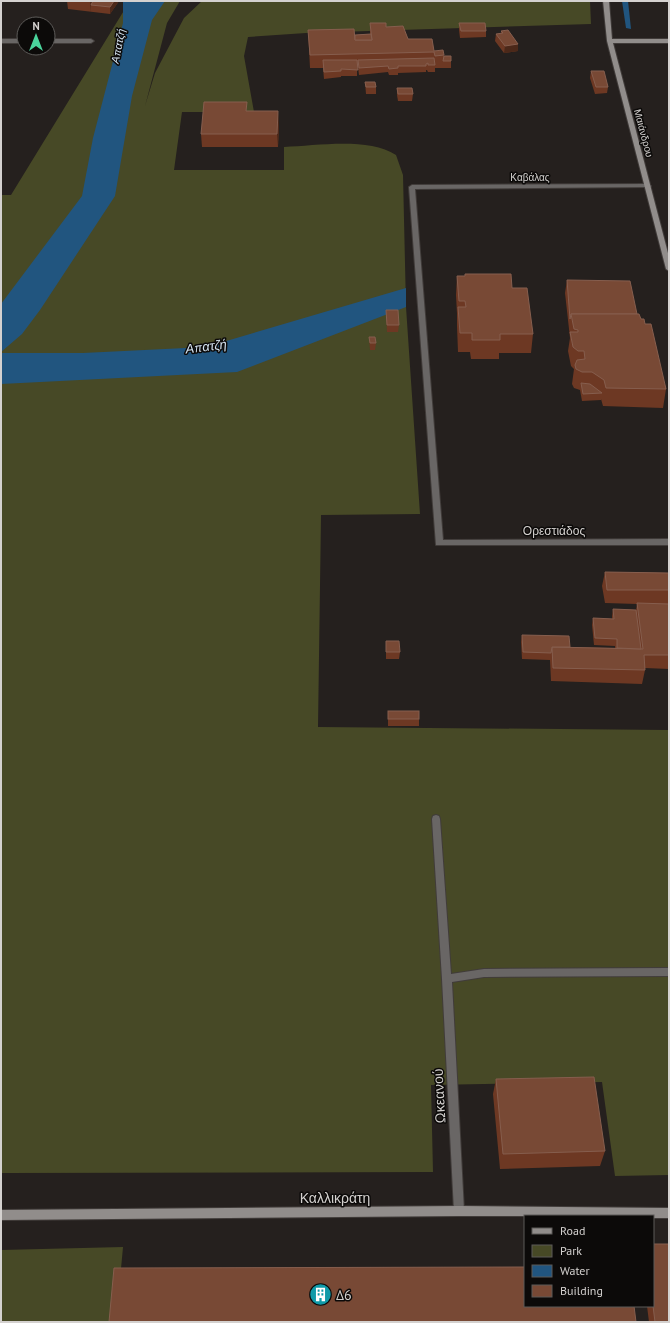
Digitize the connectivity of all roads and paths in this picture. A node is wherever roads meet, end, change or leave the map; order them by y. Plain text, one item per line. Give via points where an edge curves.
1 (606, 1) edge
2 (669, 40) edge
3 (1, 41) edge
4 (16, 41) edge
5 (56, 41) edge
6 (91, 41) dead end
7 (610, 41) junction
8 (648, 186) junction
9 (669, 269) edge
10 (669, 542) edge
11 (439, 543) joint
12 (436, 819) dead end
13 (669, 972) edge
14 (447, 979) junction
15 (459, 1211) junction
16 (669, 1213) edge
17 (1, 1215) edge

1 - 7 main road, Μαιάνδρου
2 - 7 main road
3 - 4 street
5 - 6 street
7 - 8 main road, Μαιάνδρου
8 - 9 main road, Μαιάνδρου
8 - 11 street, Καβάλας via 412,187
10 - 11 street, Ορεστιάδος
12 - 14 street, Ωκεανού
13 - 14 street via 484,973
14 - 15 street, Ωκεανού
15 - 16 main road, Καλλικράτη
15 - 17 main road, Καλλικράτη

